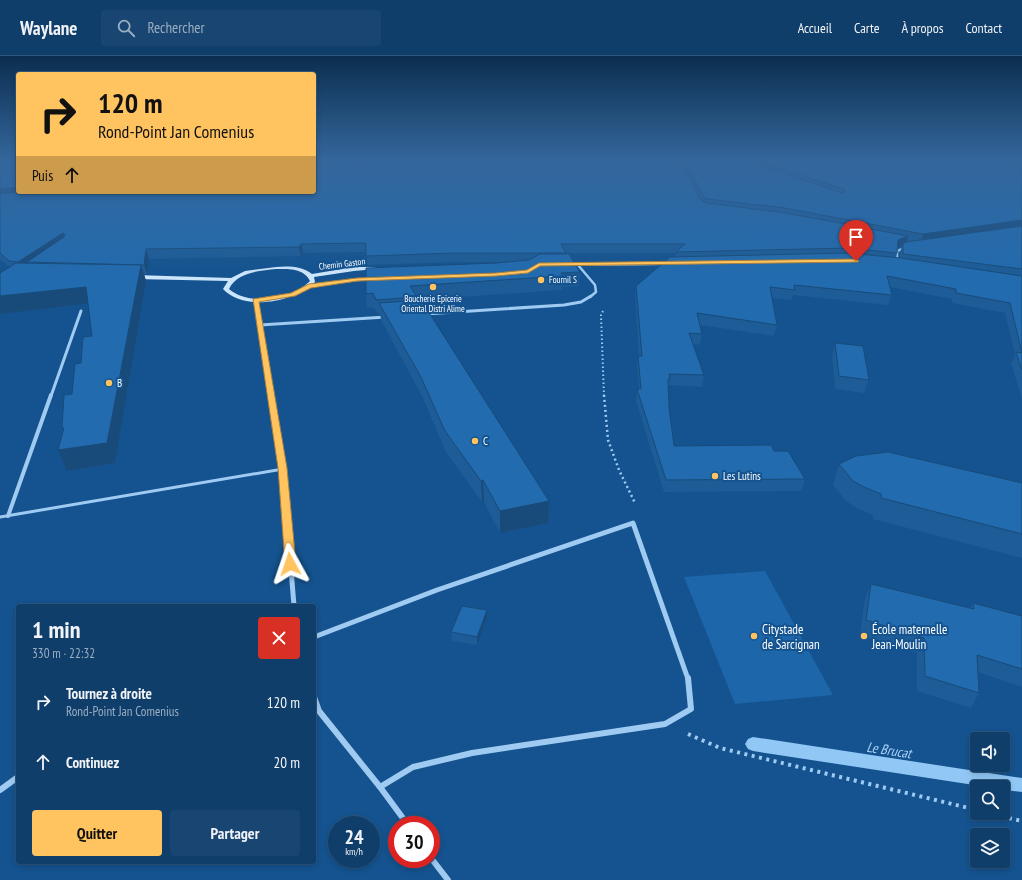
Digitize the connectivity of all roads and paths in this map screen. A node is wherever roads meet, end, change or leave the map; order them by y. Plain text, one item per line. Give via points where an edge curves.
1 (908, 247) edge
2 (675, 264) edge
3 (890, 264) edge
4 (562, 265) edge
5 (578, 265) junction
6 (900, 265) joint
7 (384, 268) edge
8 (126, 276) edge
9 (311, 276) junction
10 (372, 279) edge
11 (232, 280) junction
12 (309, 286) junction
13 (256, 300) junction
14 (604, 309) dead end
15 (81, 311) dead end
16 (424, 314) edge
17 (392, 316) edge
18 (260, 325) junction
19 (283, 468) junction
20 (8, 516) junction
21 (0, 517) edge
22 (633, 523) junction
23 (294, 604) edge
24 (316, 636) edge
25 (316, 702) edge
26 (665, 724) junction
27 (16, 778) edge
28 (380, 786) junction
29 (0, 790) edge
30 (970, 808) edge
31 (402, 816) edge
32 (1010, 819) edge
33 (1022, 822) edge
34 (439, 868) edge
35 (448, 880) edge

1 - 6 street via 897,251
2 - 5 street
3 - 6 street
4 - 5 street
5 - 16 street via 595,285 596,292 581,302
7 - 9 street, Chemin Gaston via 354,269
8 - 11 street
9 - 11 street via 299,270 276,268 251,272
9 - 12 street
10 - 12 lane
11 - 13 street via 227,284 228,293 235,297
12 - 13 street via 293,295
13 - 18 street
14 - 22 path via 602,365 608,440 642,518
15 - 20 street
17 - 18 street
18 - 19 street
19 - 20 lane
19 - 23 street
20 - 21 lane
22 - 24 street via 437,590
22 - 26 street via 689,681 691,709
25 - 28 street via 319,711
26 - 28 street via 472,753 413,767
26 - 30 path via 720,748
27 - 29 street
28 - 31 street
32 - 33 path
34 - 35 street

